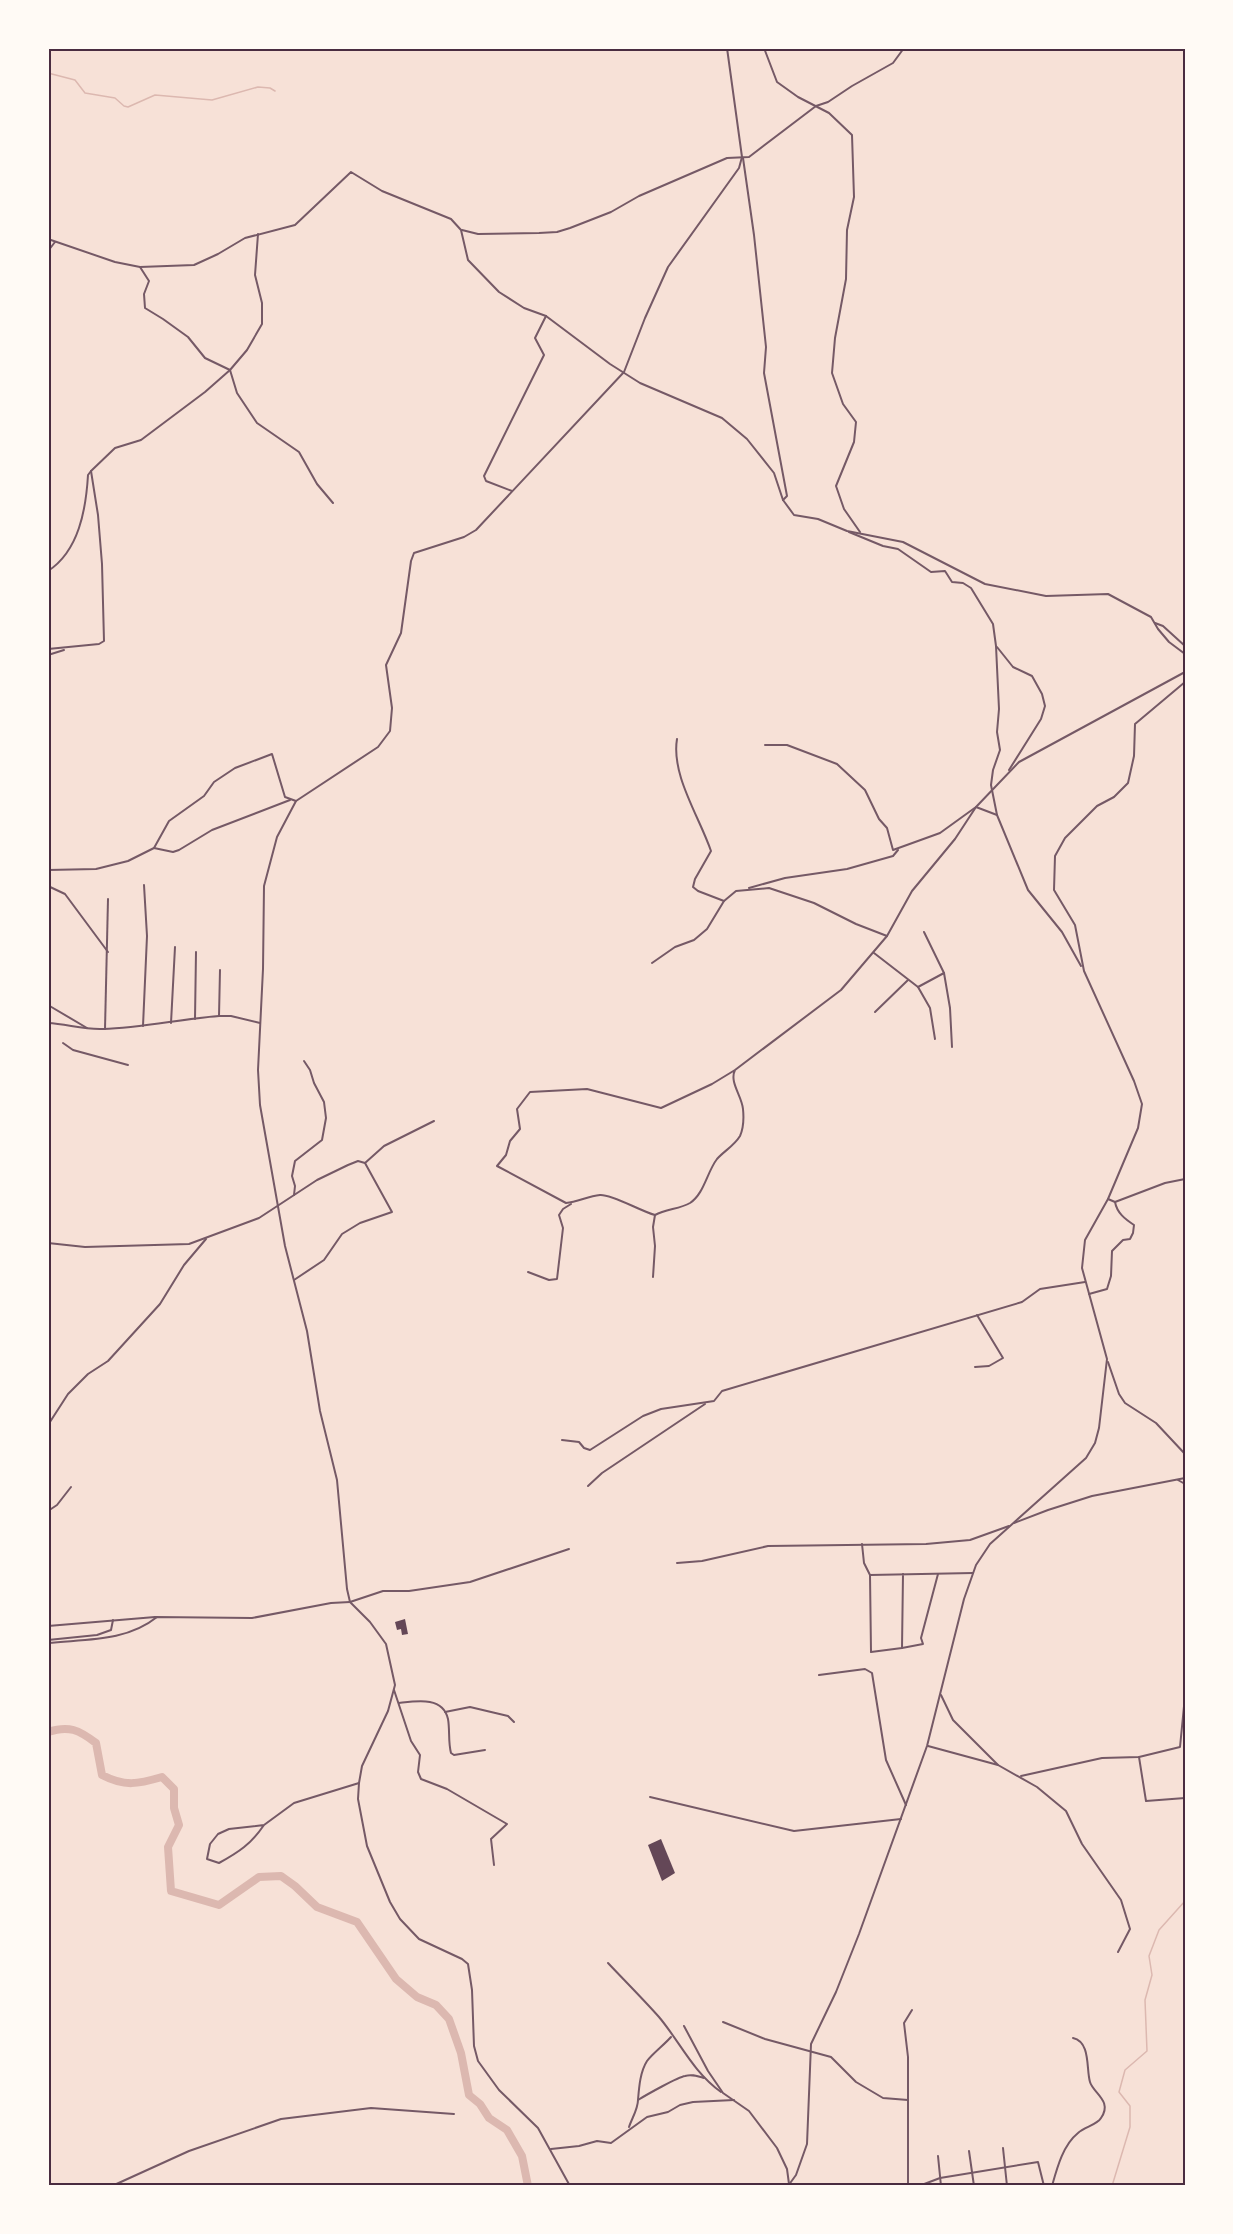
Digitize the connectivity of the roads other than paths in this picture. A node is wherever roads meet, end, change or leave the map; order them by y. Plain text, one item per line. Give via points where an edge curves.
1 (727, 48) edge
2 (764, 48) edge
3 (904, 48) edge
4 (816, 106) junction
5 (742, 157) junction
6 (461, 230) junction
7 (258, 234) junction
8 (48, 238) edge
9 (55, 242) junction
10 (48, 251) edge
11 (140, 267) junction
12 (546, 316) junction
13 (230, 370) junction
14 (624, 372) junction
15 (91, 471) junction
16 (512, 491) junction
17 (783, 501) junction
18 (333, 503) dead end
19 (847, 531) junction
20 (860, 532) junction
21 (48, 571) edge
22 (1155, 623) junction
23 (996, 646) junction
24 (1185, 646) edge
25 (67, 649) junction
26 (48, 650) edge
27 (1185, 654) edge
28 (48, 655) edge
29 (1185, 672) edge
30 (1185, 682) edge
31 (676, 740) dead end
32 (765, 745) dead end
33 (1004, 777) junction
34 (992, 790) junction
35 (291, 800) junction
36 (296, 801) junction
37 (976, 807) junction
38 (997, 815) junction
39 (154, 848) junction
40 (898, 850) junction
41 (48, 870) edge
42 (144, 885) dead end
43 (48, 886) edge
44 (742, 890) junction
45 (108, 899) dead end
46 (724, 901) junction
47 (924, 932) dead end
48 (887, 936) junction
49 (175, 947) dead end
50 (108, 952) junction
51 (196, 952) dead end
52 (874, 953) junction
53 (652, 963) dead end
54 (220, 970) dead end
55 (1084, 971) junction
56 (944, 973) junction
57 (908, 980) junction
58 (918, 987) junction
59 (48, 1005) edge
60 (875, 1012) dead end
61 (219, 1016) junction
62 (195, 1019) junction
63 (48, 1023) edge
64 (171, 1023) junction
65 (260, 1023) junction
66 (143, 1027) junction
67 (90, 1029) junction
68 (105, 1029) junction
69 (935, 1039) dead end
70 (63, 1043) dead end
71 (952, 1047) dead end
72 (304, 1061) dead end
73 (128, 1065) dead end
74 (735, 1070) junction
75 (434, 1121) dead end
76 (364, 1163) junction
77 (1185, 1179) edge
78 (294, 1195) junction
79 (1108, 1199) junction
80 (574, 1202) junction
81 (1115, 1202) junction
82 (279, 1204) junction
83 (655, 1215) junction
84 (206, 1238) junction
85 (48, 1243) edge
86 (528, 1272) dead end
87 (653, 1277) dead end
88 (294, 1280) junction
89 (1085, 1282) junction
90 (1089, 1294) junction
91 (977, 1315) junction
92 (1107, 1359) junction
93 (975, 1367) dead end
94 (707, 1403) junction
95 (48, 1425) edge
96 (562, 1440) dead end
97 (1185, 1454) edge
98 (1185, 1479) edge
99 (1178, 1480) junction
100 (1185, 1484) edge
101 (588, 1486) dead end
102 (71, 1487) dead end
103 (48, 1510) edge
104 (1011, 1525) junction
105 (862, 1544) junction
106 (569, 1549) dead end
107 (676, 1563) dead end
108 (973, 1573) junction
109 (903, 1574) junction
110 (938, 1574) junction
111 (870, 1575) junction
112 (350, 1602) junction
113 (158, 1617) junction
114 (113, 1620) junction
115 (48, 1626) edge
116 (48, 1641) edge
117 (902, 1647) junction
118 (819, 1674) dead end
119 (394, 1690) junction
120 (941, 1695) junction
121 (1185, 1696) edge
122 (399, 1703) junction
123 (446, 1712) junction
124 (514, 1722) dead end
125 (927, 1746) junction
126 (485, 1750) dead end
127 (1139, 1757) junction
128 (998, 1765) junction
129 (1020, 1776) junction
130 (359, 1783) junction
131 (650, 1797) dead end
132 (1185, 1798) edge
133 (906, 1804) junction
134 (900, 1819) junction
135 (264, 1825) junction
136 (494, 1865) dead end
137 (1118, 1953) dead end
138 (608, 1963) dead end
139 (912, 2010) dead end
140 (723, 2022) dead end
141 (684, 2026) dead end
142 (672, 2036) junction
143 (1073, 2038) dead end
144 (812, 2052) junction
145 (706, 2079) junction
146 (723, 2093) junction
147 (638, 2100) junction
148 (734, 2100) junction
149 (908, 2100) junction
150 (454, 2114) dead end
151 (629, 2129) junction
152 (1003, 2148) dead end
153 (550, 2149) junction
154 (969, 2151) dead end
155 (938, 2156) dead end
156 (1005, 2166) junction
157 (972, 2172) junction
158 (940, 2178) junction
159 (789, 2185) edge
160 (112, 2186) edge
161 (570, 2186) edge
162 (908, 2186) edge
163 (919, 2186) edge
164 (941, 2186) edge
165 (974, 2186) edge
166 (1007, 2186) edge
167 (1044, 2186) edge
168 (1052, 2186) edge

1 - 5 street
2 - 4 street via 777,82
3 - 4 street via 893,63
4 - 5 street via 749,157
4 - 20 street via 852,135 854,197 832,373 843,404 856,422 854,442 836,486 844,509
5 - 6 street via 728,158 557,232 478,234
5 - 14 street via 739,168 668,267
5 - 17 street via 766,346 764,373 788,496
6 - 7 street via 452,219 382,191 351,172 295,225
6 - 12 street via 468,260 479,273 498,292
7 - 11 street via 194,265
7 - 13 street via 255,275 262,324
8 - 9 street
9 - 10 street
9 - 11 street
11 - 13 street via 149,281 144,294 145,308 188,337 205,358
12 - 14 street
12 - 16 street via 535,338 544,356 484,476 486,481
13 - 15 street via 151,434 116,448
13 - 18 street via 237,393 257,423 299,452
14 - 16 street
14 - 17 street via 640,383 722,418 747,439 774,473
15 - 21 street via 81,525 56,566
15 - 25 street via 98,516 105,635 99,644
16 - 36 street via 476,530 414,553 401,633 386,665 392,708 390,731 378,747
17 - 19 street via 794,516 818,519
19 - 20 street
19 - 23 street via 898,549 932,572 945,572 952,582 971,588 993,624
20 - 22 street via 903,542 986,584 1046,596 1108,594 1152,617
22 - 24 street
22 - 27 street via 1169,642
23 - 33 street via 1013,667 1032,676 1045,706 1041,719
23 - 34 street via 1000,750
25 - 26 street
25 - 28 street
29 - 33 street via 1019,762
30 - 55 street via 1135,724 1128,783 1097,806 1065,838 1055,855 1054,890 1075,925
31 - 46 street via 678,770 711,851 693,886
32 - 40 street via 787,745 837,764 864,790 887,828 893,850
33 - 34 street
34 - 37 street
34 - 38 street
35 - 36 street
35 - 39 street via 212,830 179,850
35 - 39 street via 285,797 272,754 234,768 214,782 204,796 169,822
36 - 65 street via 277,837 264,886
37 - 38 street
37 - 40 street via 939,833
37 - 48 street via 912,891
38 - 55 street via 1028,890 1062,932
39 - 41 street via 128,861 96,869
40 - 44 street via 893,856 847,869 785,878
42 - 66 street via 147,936
43 - 50 street via 65,894
44 - 46 street
44 - 48 street via 769,888 814,903
45 - 50 street
46 - 53 street via 707,929
47 - 56 street
48 - 52 street
49 - 64 street
50 - 68 street
51 - 62 street
52 - 57 street
52 - 74 street via 841,990
54 - 61 street
55 - 79 street via 1142,1104 1138,1128
56 - 58 street
56 - 71 street
57 - 58 street
57 - 60 street
58 - 69 street via 930,1008
59 - 67 street
61 - 62 street
61 - 65 street
62 - 64 street
63 - 67 street
64 - 66 street
65 - 82 street via 260,1105
66 - 68 street
67 - 68 street
70 - 73 street via 73,1050
72 - 78 street via 324,1102 326,1118 322,1140 292,1166
74 - 80 street via 661,1108 587,1089 530,1092 517,1109 520,1129 497,1166 566,1203
74 - 83 street via 733,1081 743,1108 744,1126 739,1138 717,1160 695,1199
75 - 76 street via 384,1146
76 - 78 street via 348,1165
76 - 88 street via 392,1212 342,1233 324,1260
77 - 81 street
78 - 82 street
79 - 81 street
79 - 89 street via 1085,1240
80 - 83 street via 607,1195
80 - 86 street via 559,1215 563,1228 557,1279
81 - 90 street via 1134,1225 1133,1233 1112,1251 1107,1289
82 - 84 street via 259,1218
82 - 88 street
83 - 87 street
84 - 85 street via 189,1244 85,1247
84 - 95 street via 160,1304 108,1361 87,1374
88 - 112 street via 337,1480
89 - 90 street
89 - 91 street via 1040,1289 1022,1302
90 - 92 street
91 - 93 street via 1003,1358 989,1366
91 - 94 street via 722,1391
92 - 97 street via 1125,1403 1156,1423
92 - 104 street via 1095,1443 1086,1458
94 - 96 street via 661,1409 643,1416 590,1449 579,1442
94 - 101 street
98 - 99 street
99 - 100 street
99 - 104 street via 1092,1496
102 - 103 street
104 - 105 street via 970,1540
104 - 108 street via 990,1544
105 - 107 street via 768,1546
105 - 111 street
106 - 112 street via 470,1582 383,1591
108 - 110 street
108 - 120 street
109 - 110 street
109 - 111 street
109 - 117 street
110 - 117 street via 921,1638 923,1644
111 - 117 street via 871,1652
112 - 113 street via 252,1618
112 - 119 street via 386,1644
113 - 114 street
113 - 116 street via 110,1637
114 - 115 street
114 - 116 street via 111,1630 97,1635
118 - 133 street via 865,1669 872,1673 886,1760
119 - 122 street
119 - 130 street via 362,1766
120 - 125 street
120 - 128 street via 953,1720
121 - 127 street via 1180,1747
122 - 123 street via 424,1701
122 - 136 street via 411,1741 420,1755 421,1779 447,1789 507,1824 491,1839
123 - 124 street via 470,1707 508,1716
123 - 126 street via 451,1753
125 - 128 street
125 - 133 street
127 - 129 street via 1102,1758
127 - 132 street via 1146,1801
128 - 129 street
129 - 137 street via 1066,1811 1082,1844 1121,1900 1130,1929
130 - 135 street via 294,1803
130 - 153 street via 358,1799 367,1846 390,1902 419,1939 468,1964 478,2061 499,2090 538,2128
131 - 134 street via 794,1831
133 - 134 street
134 - 144 street via 859,1934 811,2044
135 - 135 street via 218,1834 210,1844 207,1860 219,1863 236,1853 252,1842
138 - 142 street
139 - 149 street via 904,2023
140 - 144 street
141 - 146 street
142 - 145 street
142 - 147 street via 644,2067
143 - 168 street via 1085,2048 1091,2086 1102,2096 1104,2110 1101,2120 1071,2140
144 - 149 street via 831,2056 856,2082 883,2098
144 - 159 street via 807,2144
145 - 146 street
145 - 147 street via 681,2076
146 - 148 street
147 - 151 street via 639,2107
148 - 151 street via 693,2102 647,2117
148 - 159 street via 749,2110 777,2148 787,2169
149 - 162 street
150 - 160 street via 371,2108 281,2119 189,2151
151 - 153 street via 611,2143 597,2141
152 - 156 street
153 - 161 street
154 - 157 street
155 - 158 street
156 - 157 street
156 - 166 street
156 - 167 street via 1038,2162
157 - 158 street
157 - 165 street
158 - 163 street
158 - 164 street

